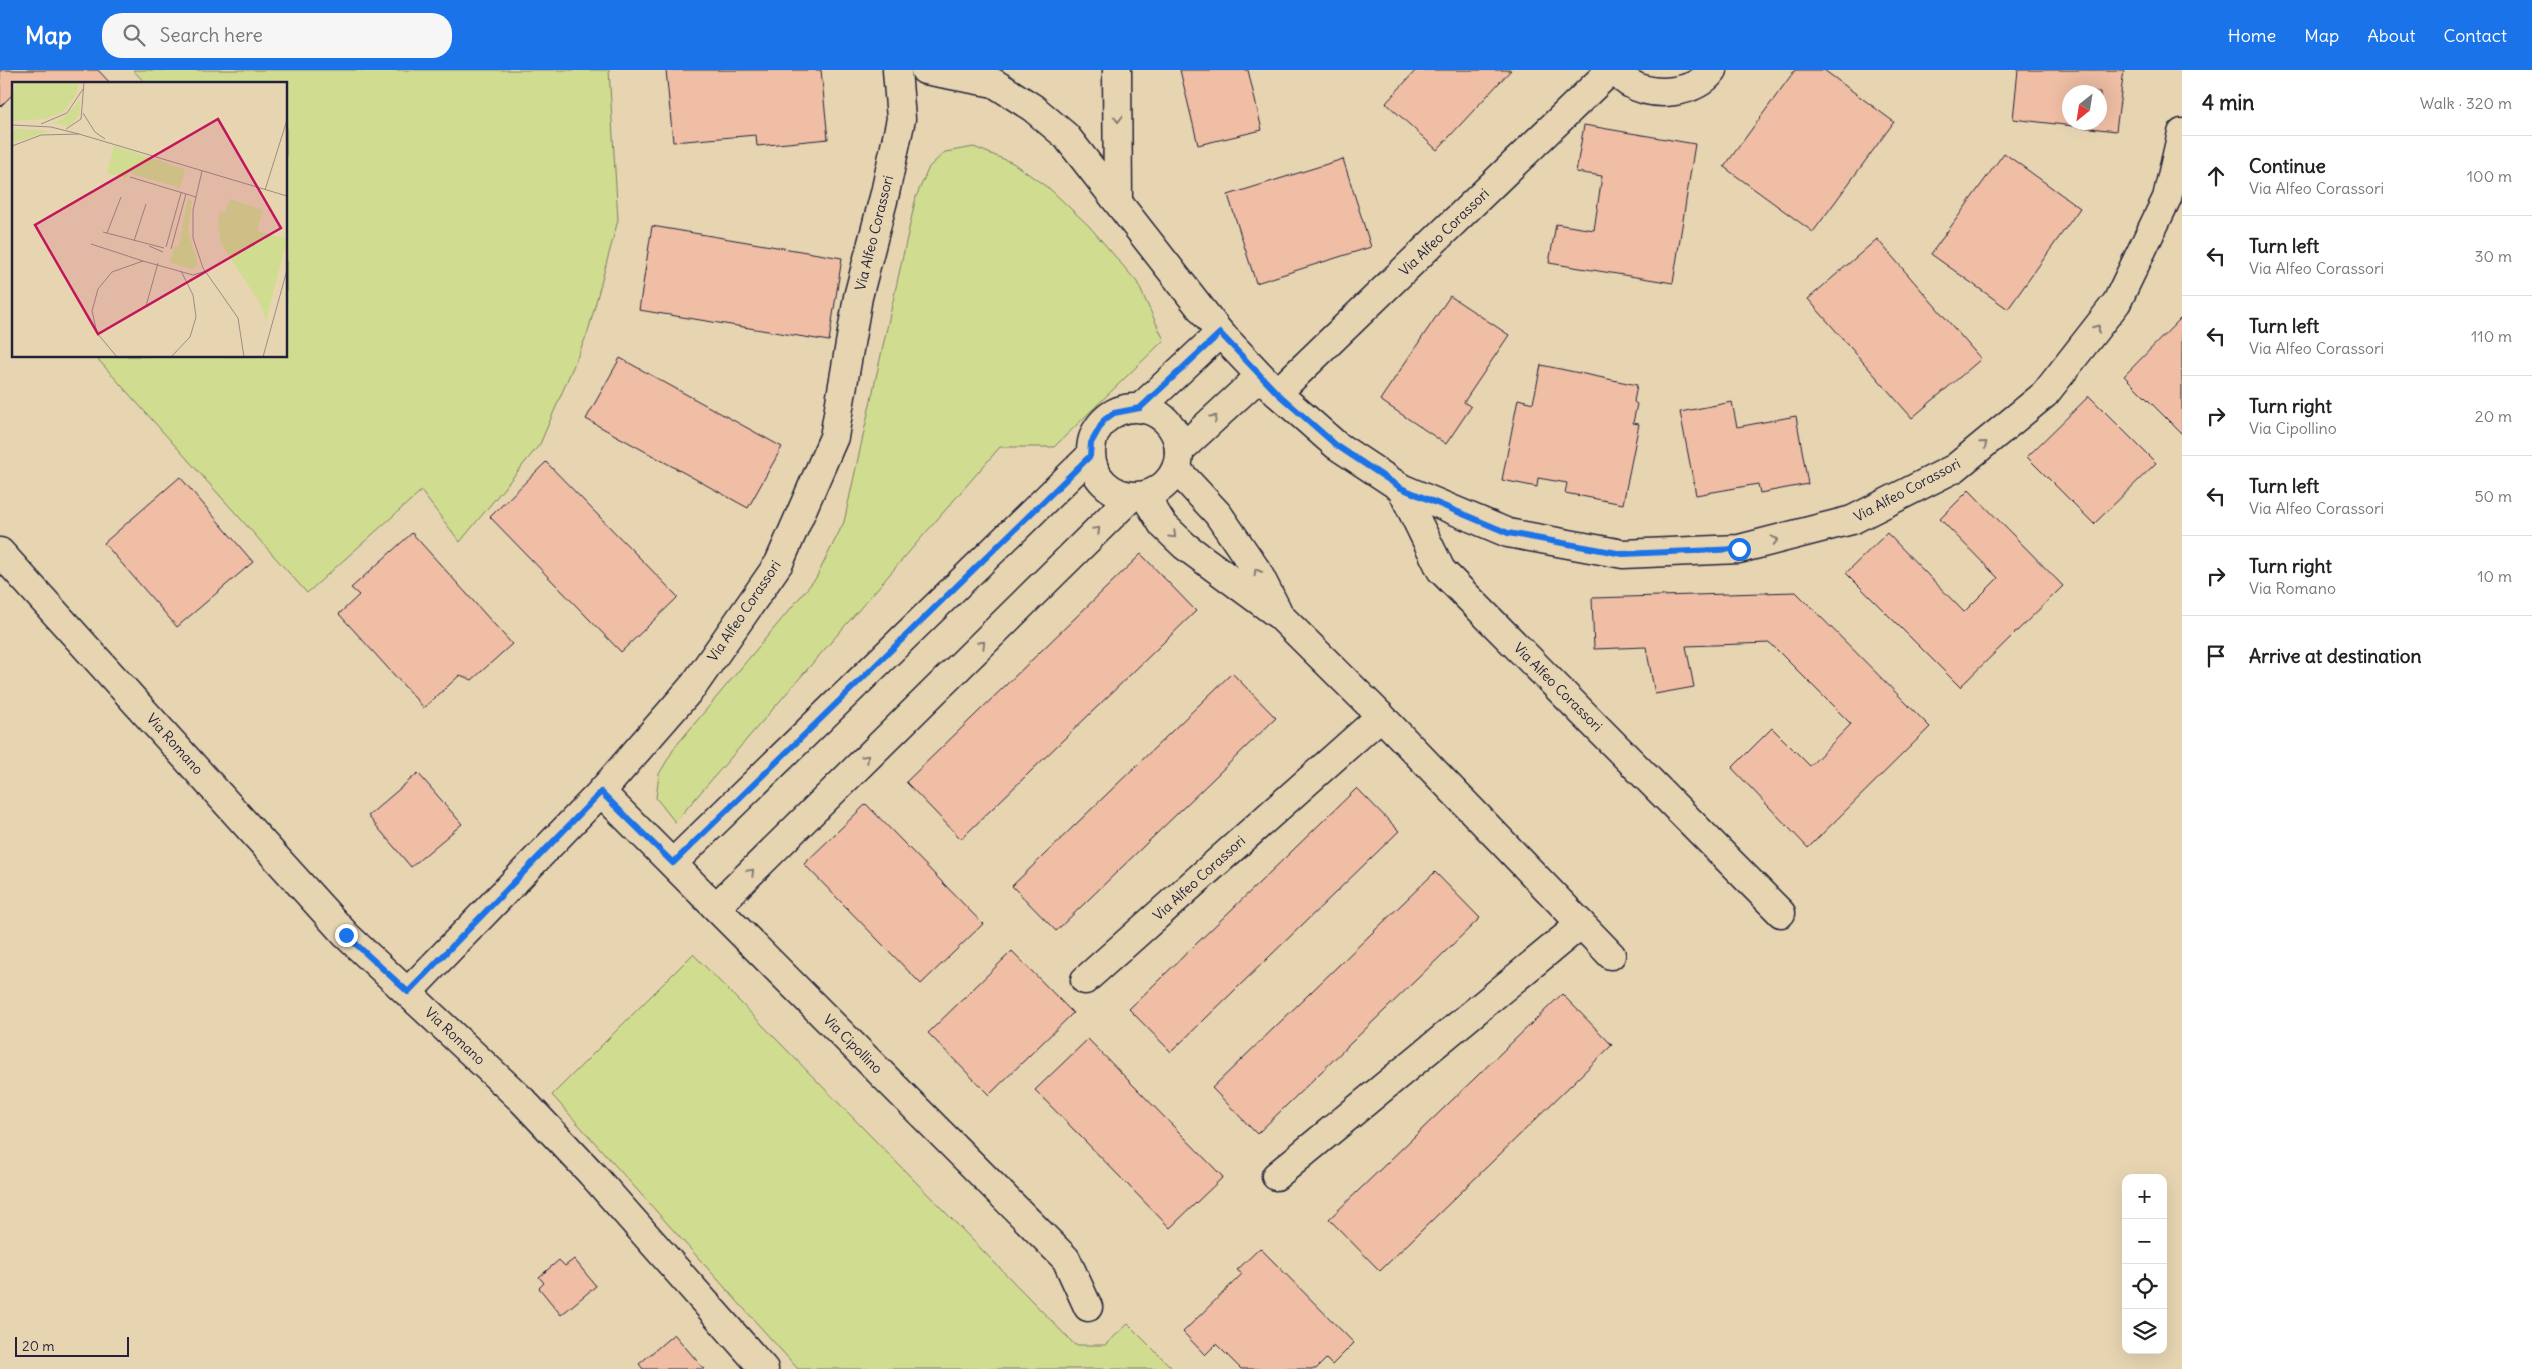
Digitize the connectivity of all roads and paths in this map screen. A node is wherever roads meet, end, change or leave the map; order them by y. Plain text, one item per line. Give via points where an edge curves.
1 (925, 70) edge
2 (1117, 70) edge
3 (1612, 70) edge
4 (1713, 70) edge
5 (904, 71) edge
6 (2182, 132) edge
7 (1118, 202) junction
8 (1220, 333) junction
9 (1268, 384) junction
10 (1140, 408) junction
11 (1090, 456) junction
12 (1177, 460) junction
13 (1401, 488) junction
14 (1138, 496) junction
15 (0, 552) edge
16 (1280, 616) junction
17 (1381, 716) junction
18 (601, 792) junction
19 (673, 863) junction
20 (716, 907) junction
21 (1781, 913) dead end
22 (1581, 924) junction
23 (1611, 955) dead end
24 (1085, 980) dead end
25 (408, 992) junction
26 (1276, 1176) dead end
27 (1088, 1307) dead end
28 (764, 1369) edge

1 - 7 street, Via Alfeo Corassori via 994,83 1033,108 1066,136
2 -> 7 street
3 - 4 street via 1629,83 1650,91 1672,92 1693,86
3 - 9 street, Via Alfeo Corassori
5 - 18 street, Via Alfeo Corassori via 901,119 858,297 834,437 778,563 694,685
13 -> 6 street, Via Alfeo Corassori via 1508,533 1623,554 1739,549 1852,520 1955,468 2045,394 2117,302 2167,198
7 - 8 street, Via Alfeo Corassori
8 - 9 street, Via Alfeo Corassori
8 - 10 street
12 -> 9 street, Via Alfeo Corassori
9 - 13 street, Via Alfeo Corassori via 1336,445
10 - 11 street via 1114,413 1104,420 1091,443
10 - 12 street via 1162,418 1171,427 1177,438
11 - 14 street via 1093,468 1103,483 1118,494
11 - 19 street
12 - 14 street, Via Alfeo Corassori via 1169,481
16 -> 12 street via 1257,571
13 - 21 street, Via Alfeo Corassori via 1441,570
14 -> 16 street via 1185,546
20 -> 14 street, Via Alfeo Corassori
15 - 25 street, Via Romano via 346,935
16 - 17 street
17 - 22 street
17 - 24 street, Via Alfeo Corassori
18 - 19 street, Via Cipollino
18 - 25 street, Via Alfeo Corassori
19 - 20 street, Via Cipollino
20 - 27 street, Via Cipollino via 1066,1259
22 - 23 street
22 - 26 street
25 - 28 street, Via Romano via 522,1100

